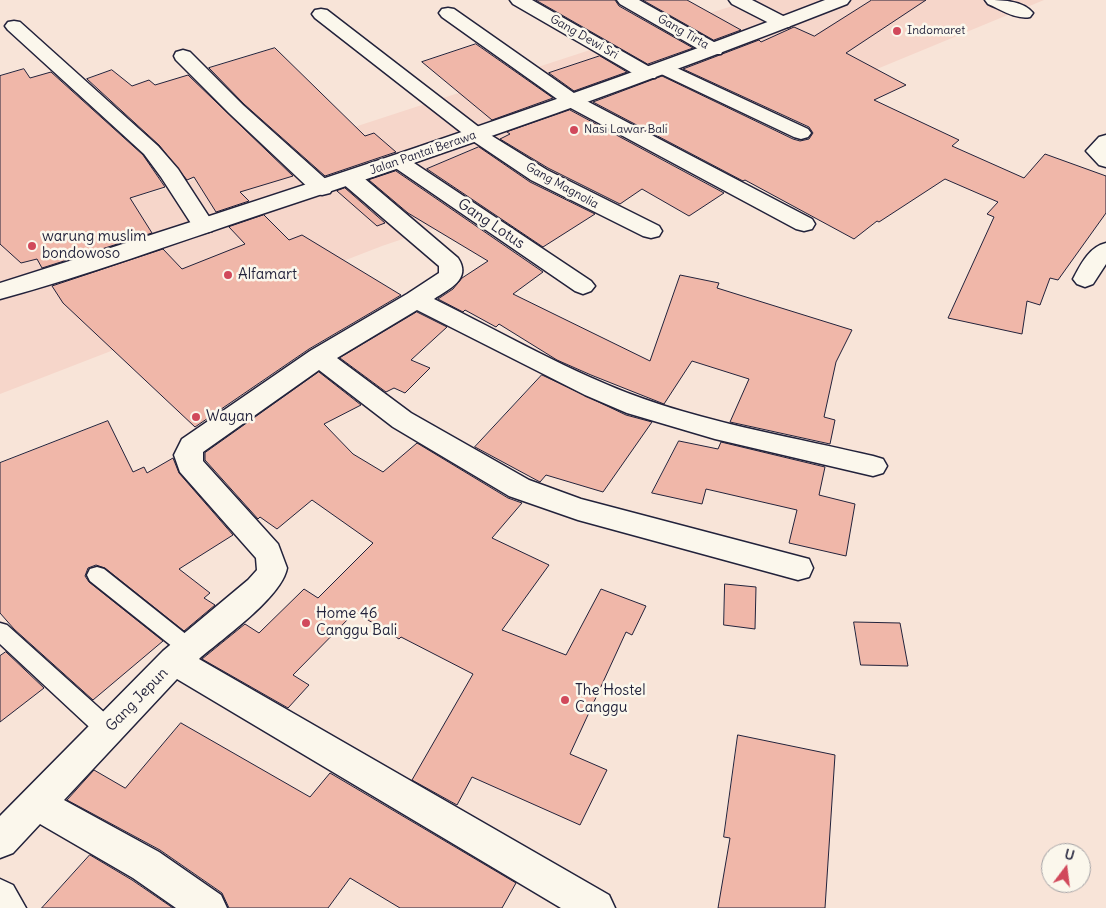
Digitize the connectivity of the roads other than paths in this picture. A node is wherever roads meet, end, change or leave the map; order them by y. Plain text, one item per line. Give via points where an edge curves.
1 (519, 0) edge
2 (626, 0) edge
3 (738, 0) edge
4 (841, 0) edge
5 (994, 0) edge
6 (1024, 13) dead end
7 (321, 14) dead end
8 (448, 14) dead end
9 (784, 23) junction
10 (14, 26) dead end
11 (714, 50) junction
12 (183, 56) dead end
13 (656, 71) junction
14 (574, 102) junction
15 (801, 133) dead end
16 (478, 135) junction
17 (1106, 141) edge
18 (398, 162) junction
19 (1106, 162) edge
20 (350, 178) junction
21 (322, 188) junction
22 (804, 224) dead end
23 (204, 226) junction
24 (651, 231) dead end
25 (1106, 250) edge
26 (1085, 279) dead end
27 (583, 286) dead end
28 (0, 291) edge
29 (416, 300) junction
30 (319, 357) junction
31 (873, 466) dead end
32 (798, 568) dead end
33 (97, 575) dead end
34 (0, 630) edge
35 (182, 655) junction
36 (108, 730) junction
37 (38, 804) junction
38 (0, 841) edge
39 (0, 898) edge
40 (7, 908) edge
41 (208, 908) edge
42 (596, 908) edge

1 - 13 street, Gang Dewi Sri
2 - 11 street, Gang Tirta
3 - 9 street
4 - 9 street, Jalan Pantai Berawa
5 - 6 street
7 - 16 street, Gang Magnolia
8 - 14 street
9 - 11 street, Jalan Pantai Berawa
10 - 23 street via 151,150
11 - 13 street, Jalan Pantai Berawa
12 - 21 street
13 - 14 street, Jalan Pantai Berawa
13 - 15 street, Gang Dewi Sri
14 - 16 street, Jalan Pantai Berawa
14 - 22 street
16 - 18 street, Jalan Pantai Berawa
16 - 24 street, Gang Magnolia via 539,175
17 - 19 street via 1096,152
18 - 20 street, Jalan Pantai Berawa
18 - 27 street, Gang Lotus
20 - 21 street, Jalan Pantai Berawa
20 - 29 street via 450,263 450,277
21 - 23 street, Jalan Pantai Berawa
23 - 28 street, Jalan Pantai Berawa
25 - 26 street via 1092,265
29 - 30 street
29 - 31 street via 578,382 636,406 715,429
30 - 32 street via 402,420 519,488 578,509
30 - 35 street, Gang Jepun via 192,446 188,455 190,465 268,552 273,563 272,575 259,589
33 - 35 lane
34 - 36 lane
35 - 36 street, Gang Jepun
35 - 42 street
36 - 37 street, Gang Jepun
37 - 38 street, Gang Jepun
37 - 41 street via 146,865
39 - 40 street

